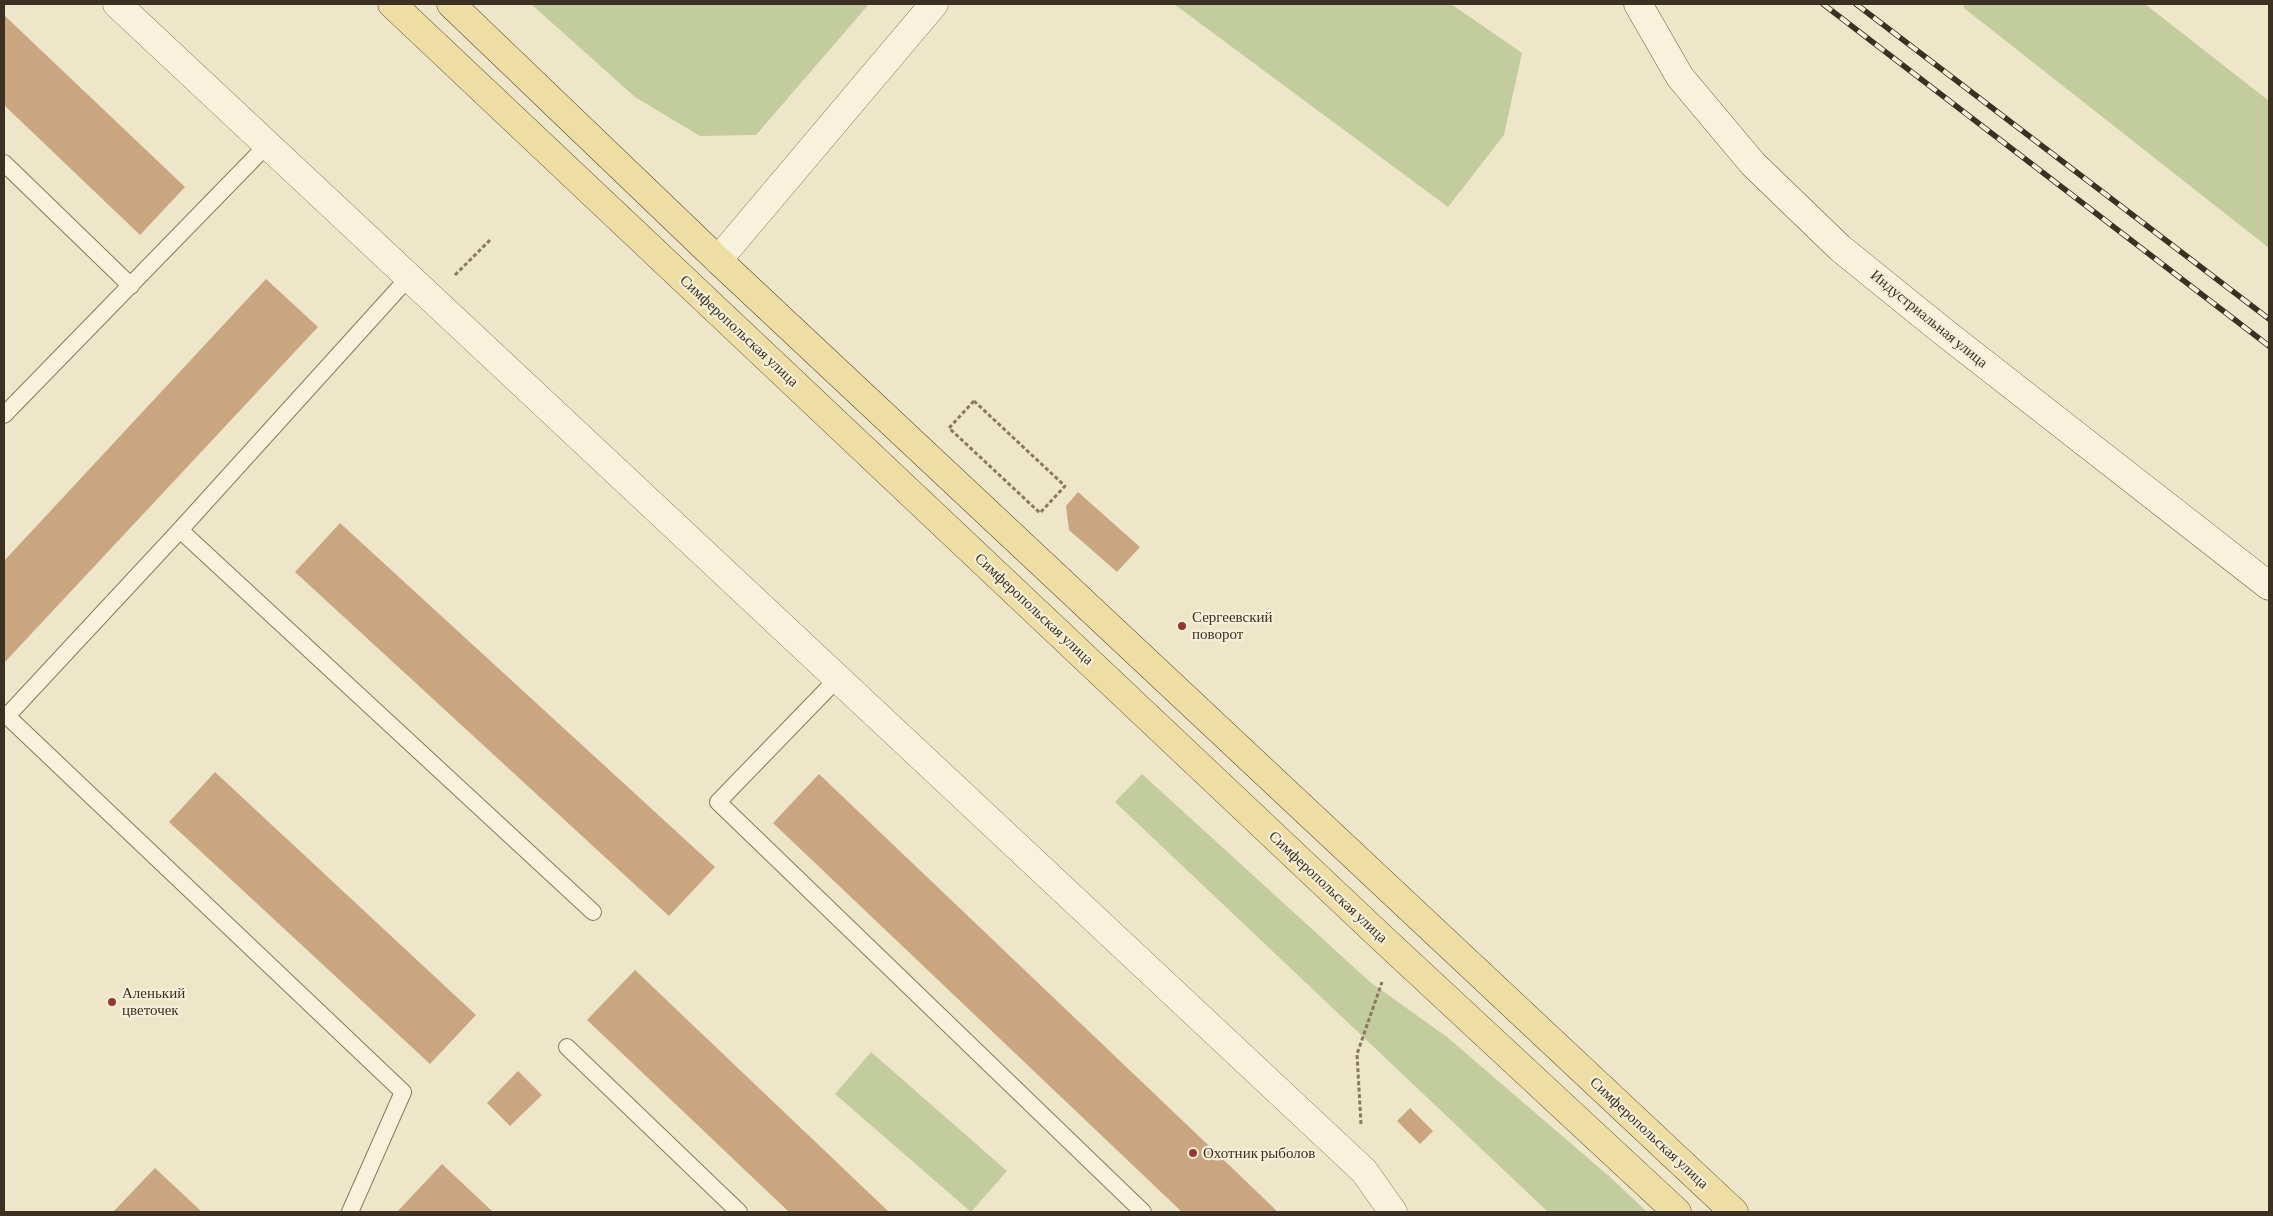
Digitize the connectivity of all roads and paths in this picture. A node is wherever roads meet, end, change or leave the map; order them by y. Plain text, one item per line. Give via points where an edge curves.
1 (116, 4) edge
2 (392, 4) edge
3 (451, 4) edge
4 (934, 4) edge
5 (1638, 4) edge
6 (268, 144) junction
7 (4, 164) edge
8 (490, 240) dead end
9 (718, 260) junction
10 (409, 277) junction
11 (131, 286) junction
12 (431, 298) junction
13 (4, 415) edge
14 (1065, 486) joint
15 (180, 530) junction
16 (2269, 586) edge
17 (838, 678) junction
18 (5, 718) edge
19 (593, 912) dead end
20 (1383, 981) dead end
21 (567, 1047) dead end
22 (1364, 1171) junction
23 (350, 1212) edge
24 (739, 1212) edge
25 (1143, 1212) edge
26 (1393, 1212) edge
27 (1677, 1212) edge
28 (1734, 1212) edge

1 - 6 street
2 - 27 main road, Симферопольская улица
3 - 9 main road, Симферопольская улица
4 - 9 street
5 - 16 street, Индустриальная улица via 1680,77 1753,164 1840,248
6 - 10 street
6 - 11 lane
7 - 11 lane
8 - 12 path
9 - 28 main road, Симферопольская улица
10 - 12 street
10 - 15 lane
11 - 13 lane
12 - 17 street
14 - 14 path via 1040,514 949,428 974,401
15 - 18 lane
15 - 19 lane
17 - 22 street
17 - 25 lane via 718,802
18 - 23 lane via 403,1092
20 - 22 path via 1357,1054
21 - 24 lane
22 - 26 street

